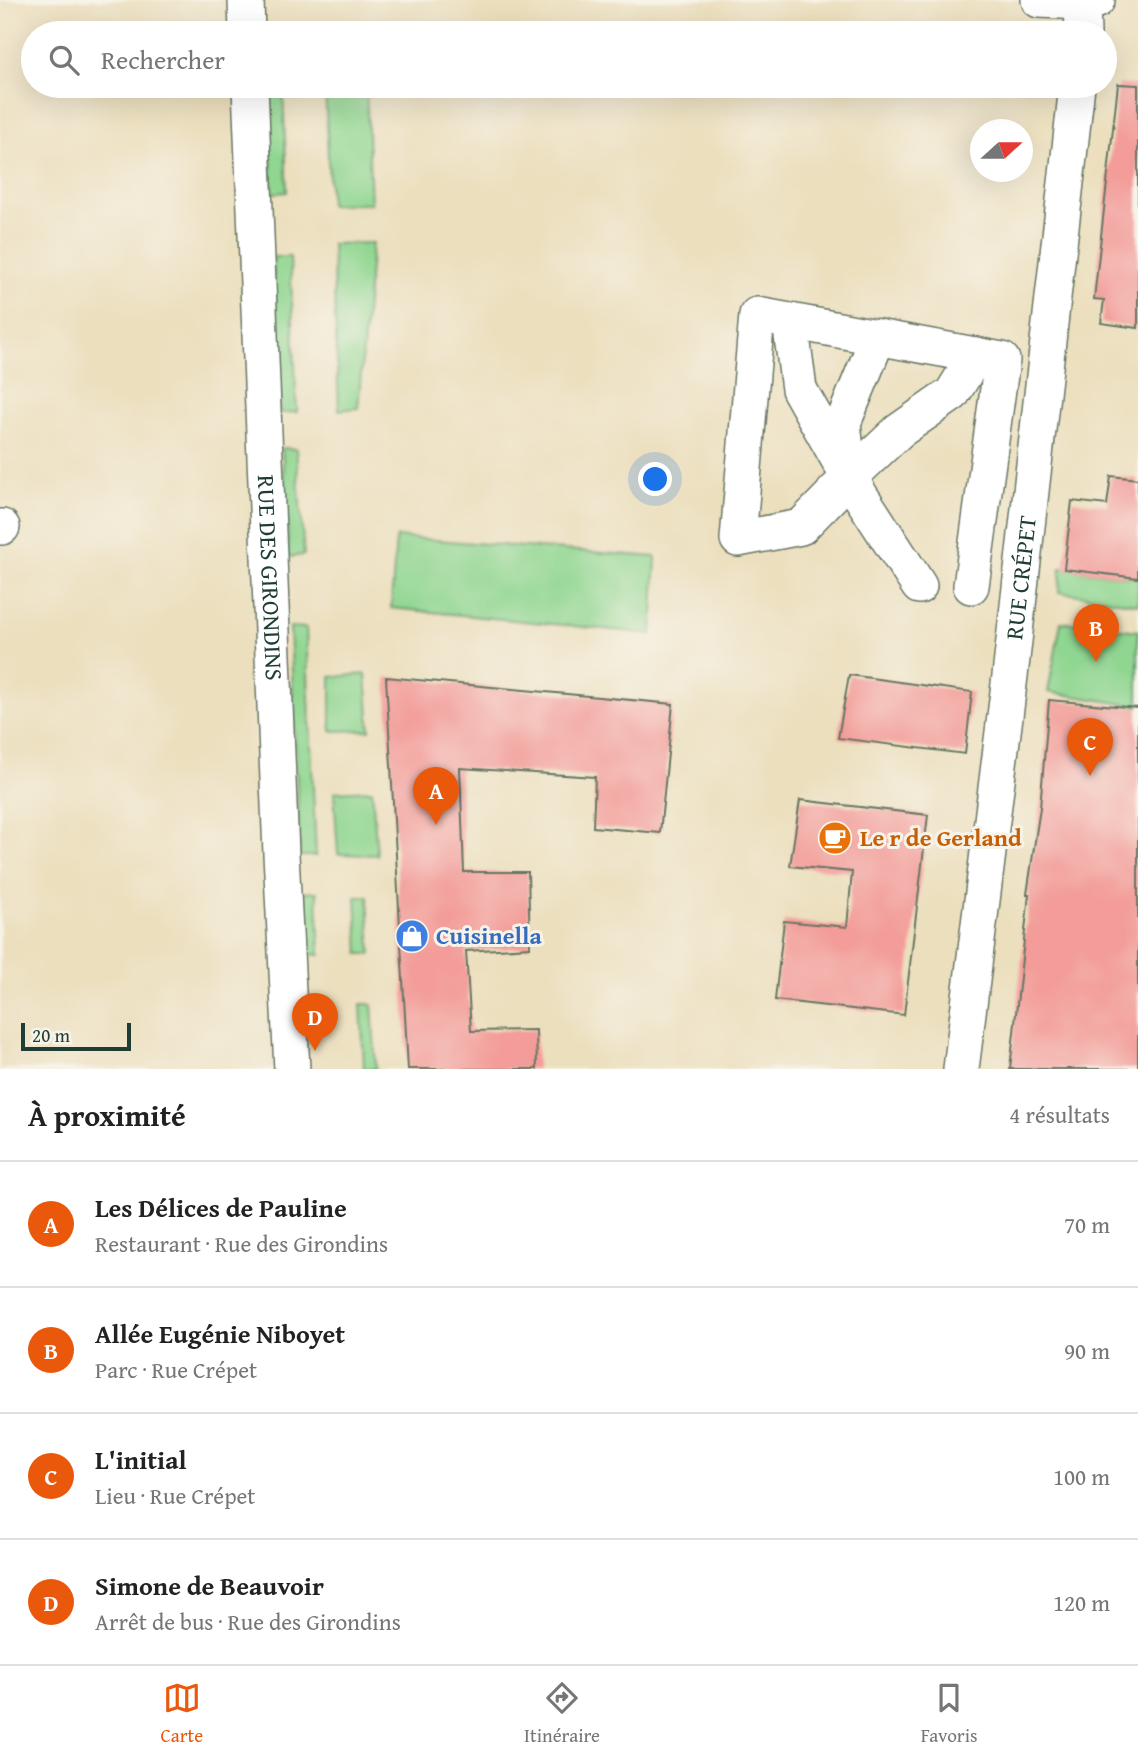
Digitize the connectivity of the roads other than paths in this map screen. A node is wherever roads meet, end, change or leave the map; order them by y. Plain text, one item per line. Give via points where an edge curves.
1 (246, 0) edge
2 (1039, 0) edge
3 (1086, 9) edge
4 (247, 21) edge
5 (250, 98) edge
6 (1076, 98) edge
7 (790, 321) junction
8 (878, 337) junction
9 (976, 355) junction
10 (842, 485) junction
11 (919, 586) dead end
12 (971, 586) dead end
13 (292, 1069) edge
14 (961, 1069) edge

1 - 4 street
2 - 3 street
5 - 13 street, RUE DES GIRONDINS
6 - 14 street, RUE CRÉPET
7 - 8 street
7 - 10 street via 799,390
7 - 10 street via 757,314 738,539 801,527
8 - 9 street
8 - 10 street via 844,423
9 - 10 street via 952,394 899,431
9 - 12 street via 1002,360
10 - 11 street

